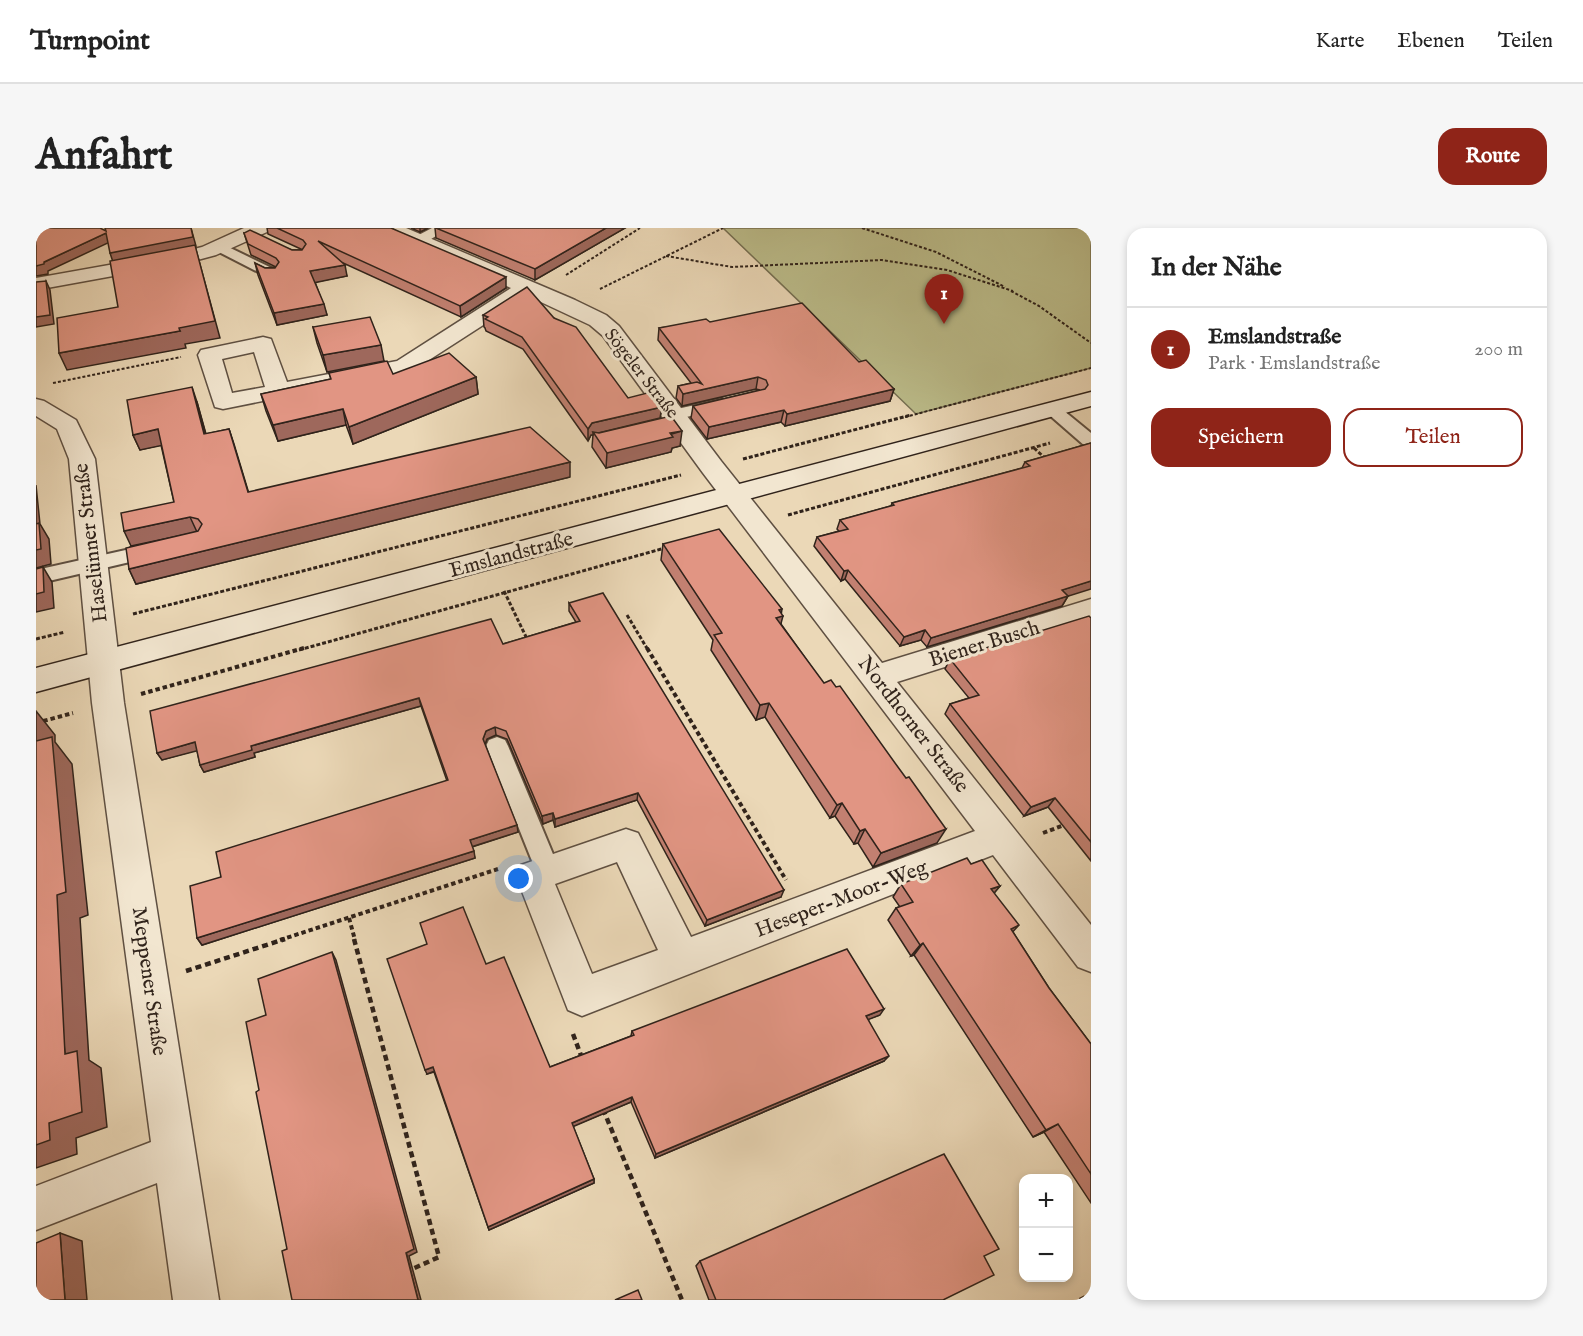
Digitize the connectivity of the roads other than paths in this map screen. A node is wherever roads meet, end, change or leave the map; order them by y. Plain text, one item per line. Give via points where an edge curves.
1 (389, 228) edge
2 (442, 228) edge
3 (261, 234) edge
4 (418, 241) junction
5 (220, 246) junction
6 (273, 274) edge
7 (36, 284) edge
8 (532, 291) junction
9 (278, 391) junction
10 (40, 395) edge
11 (1091, 399) edge
12 (732, 401) edge
13 (1052, 409) junction
14 (670, 421) junction
15 (1087, 439) edge
16 (735, 495) junction
17 (174, 545) edge
18 (93, 564) junction
19 (36, 577) edge
20 (1091, 610) edge
21 (103, 663) junction
22 (877, 676) junction
23 (36, 680) edge
24 (497, 746) dead end
25 (1000, 837) junction
26 (544, 863) junction
27 (1091, 954) edge
28 (682, 959) junction
29 (176, 1154) junction
30 (36, 1208) edge
31 (196, 1300) edge

1 - 4 street, Sögeler Straße
2 - 4 lane
3 - 5 street
4 - 8 street, Sögeler Straße
5 - 6 lane
5 - 7 street via 183,258
8 - 9 street via 404,366
8 - 14 street, Sögeler Straße via 598,320 611,331
9 - 9 street via 223,402 209,356 263,345
10 - 18 street, Haselünner Straße via 67,425 82,459
11 - 13 street, Emslandstraße
12 - 14 lane
13 - 15 lane
13 - 16 street, Emslandstraße
14 - 16 street, Sögeler Straße
16 - 21 street, Emslandstraße
16 - 22 street, Nordhorner Straße
17 - 18 lane
18 - 19 lane
18 - 21 street, Haselünner Straße
20 - 22 street, Biener Busch
21 - 23 street, Emslandstraße
21 - 29 street, Meppener Straße
22 - 25 street, Nordhorner Straße
24 - 26 lane
25 - 27 street, Nordhorner Straße
25 - 28 street, Heseper-Moor-Weg
26 - 28 street via 626,844
26 - 28 street, Heseper-Moor-Weg via 534,876 582,997
29 - 30 street
29 - 31 street, Meppener Straße

